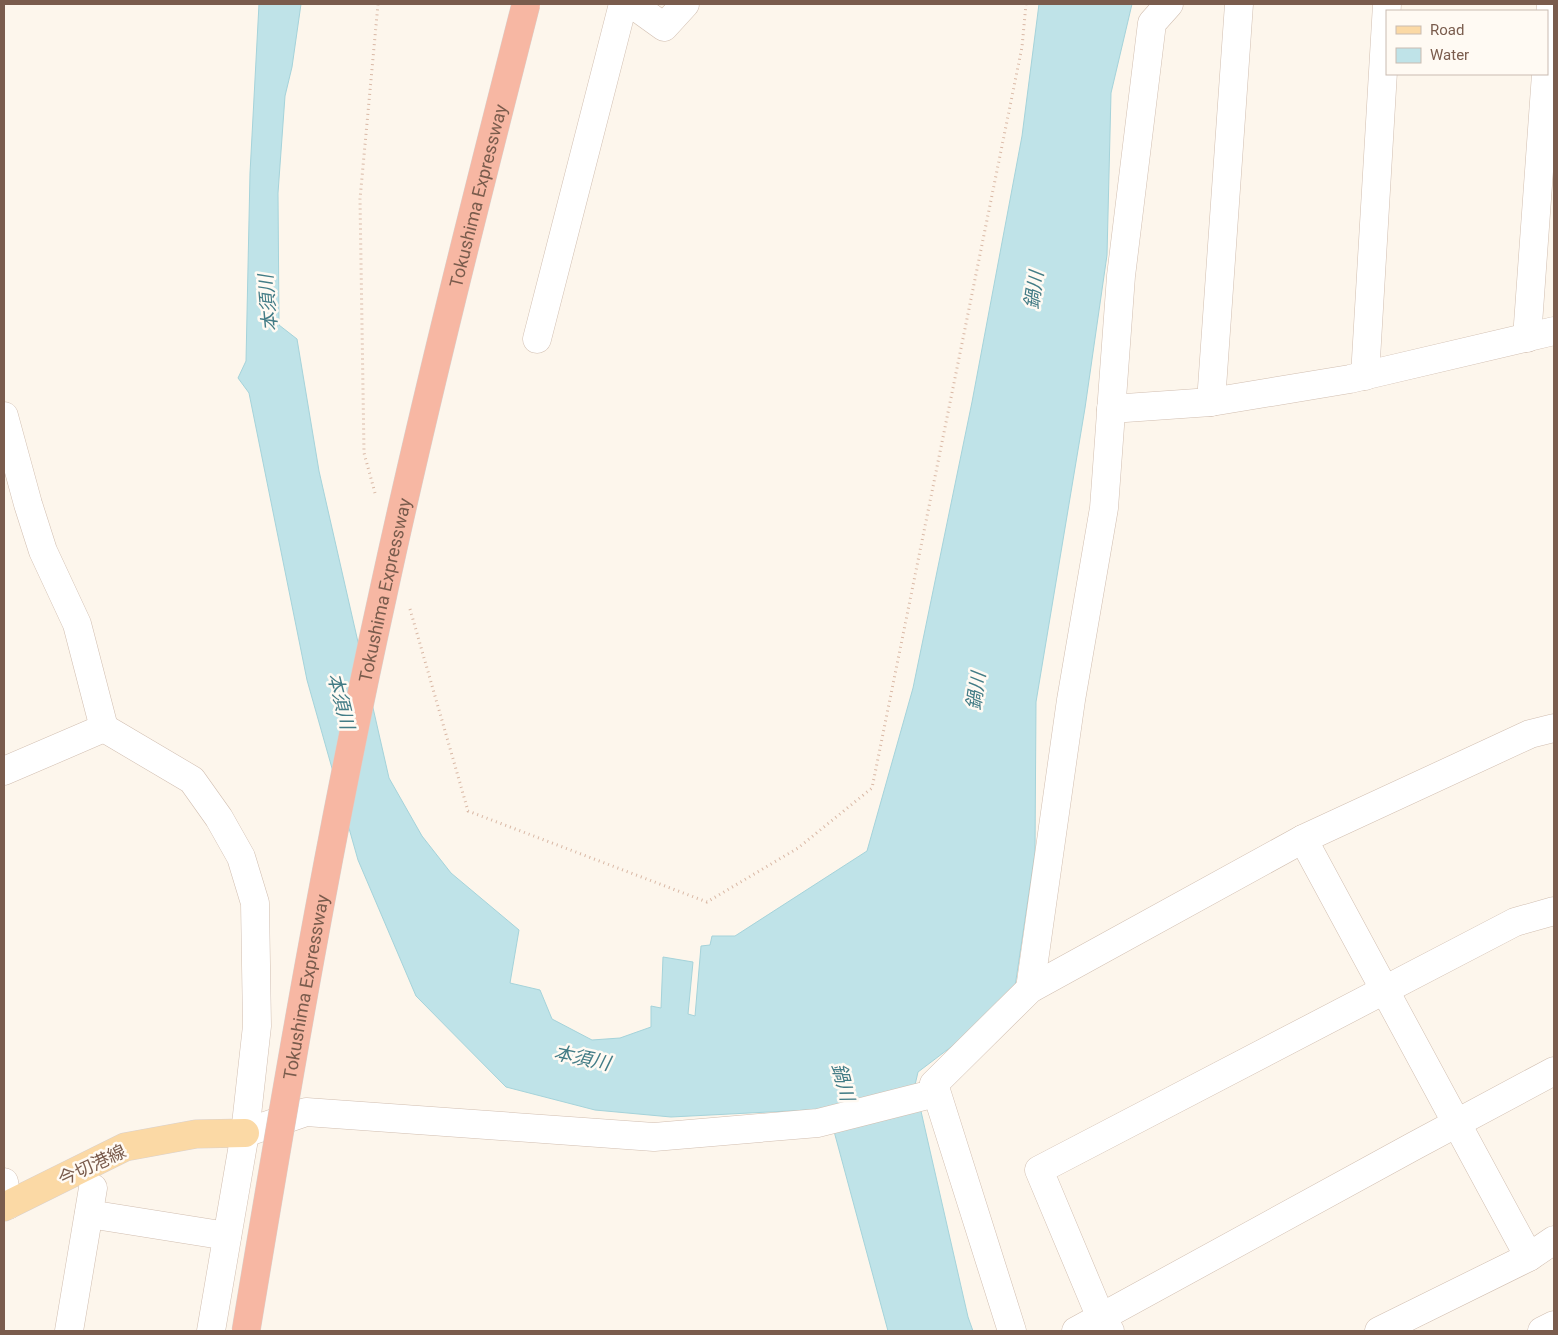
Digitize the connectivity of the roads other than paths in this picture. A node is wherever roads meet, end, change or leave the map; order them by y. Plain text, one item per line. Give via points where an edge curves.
1 (526, 4) edge
2 (623, 4) edge
3 (632, 4) edge
4 (685, 4) edge
5 (1170, 4) edge
6 (1239, 4) edge
7 (1551, 4) edge
8 (1386, 21) edge
9 (1548, 50) edge
10 (1546, 75) edge
11 (1554, 331) edge
12 (1527, 338) junction
13 (537, 339) dead end
14 (1365, 376) junction
15 (1211, 402) junction
16 (1111, 409) junction
17 (4, 416) edge
18 (104, 728) junction
19 (1554, 728) edge
20 (4, 771) edge
21 (1303, 839) junction
22 (1554, 911) edge
23 (1030, 989) junction
24 (1385, 990) junction
25 (1554, 1071) edge
26 (931, 1095) junction
27 (1457, 1123) junction
28 (245, 1133) junction
29 (5, 1198) edge
30 (227, 1236) junction
31 (1554, 1240) edge
32 (1529, 1257) junction
33 (1105, 1324) edge
34 (1554, 1325) edge
35 (70, 1331) edge
36 (210, 1331) edge
37 (246, 1331) edge
38 (1012, 1331) edge
39 (1076, 1331) edge
40 (1378, 1331) edge
41 (1542, 1331) edge

1 - 37 highway, Tokushima Expressway, bridge via 450,306 383,593 335,821
2 - 13 street
3 - 4 street via 664,27
5 - 16 street via 1152,22 1121,276
6 - 15 street
7 - 9 street
8 - 14 street
10 - 12 street
11 - 12 street
12 - 14 street
14 - 15 street
15 - 16 street
16 - 23 street via 1104,508 1071,700
17 - 18 street via 43,552 78,624
18 - 20 street
18 - 28 street via 192,780 241,857 256,903 257,1026
19 - 21 street via 1530,734
21 - 23 street
21 - 24 street
22 - 24 street via 1515,922
23 - 26 street via 934,1084
24 - 27 street
24 - 33 street via 1039,1170
25 - 27 street
26 - 28 street via 818,1123 654,1137 306,1112
26 - 38 street
27 - 32 street
27 - 33 street
28 - 29 main road, 今切港線 via 196,1134 125,1147
28 - 30 street
30 - 35 street via 91,1201
30 - 36 street
31 - 32 street
32 - 40 street
33 - 39 street
34 - 41 street

